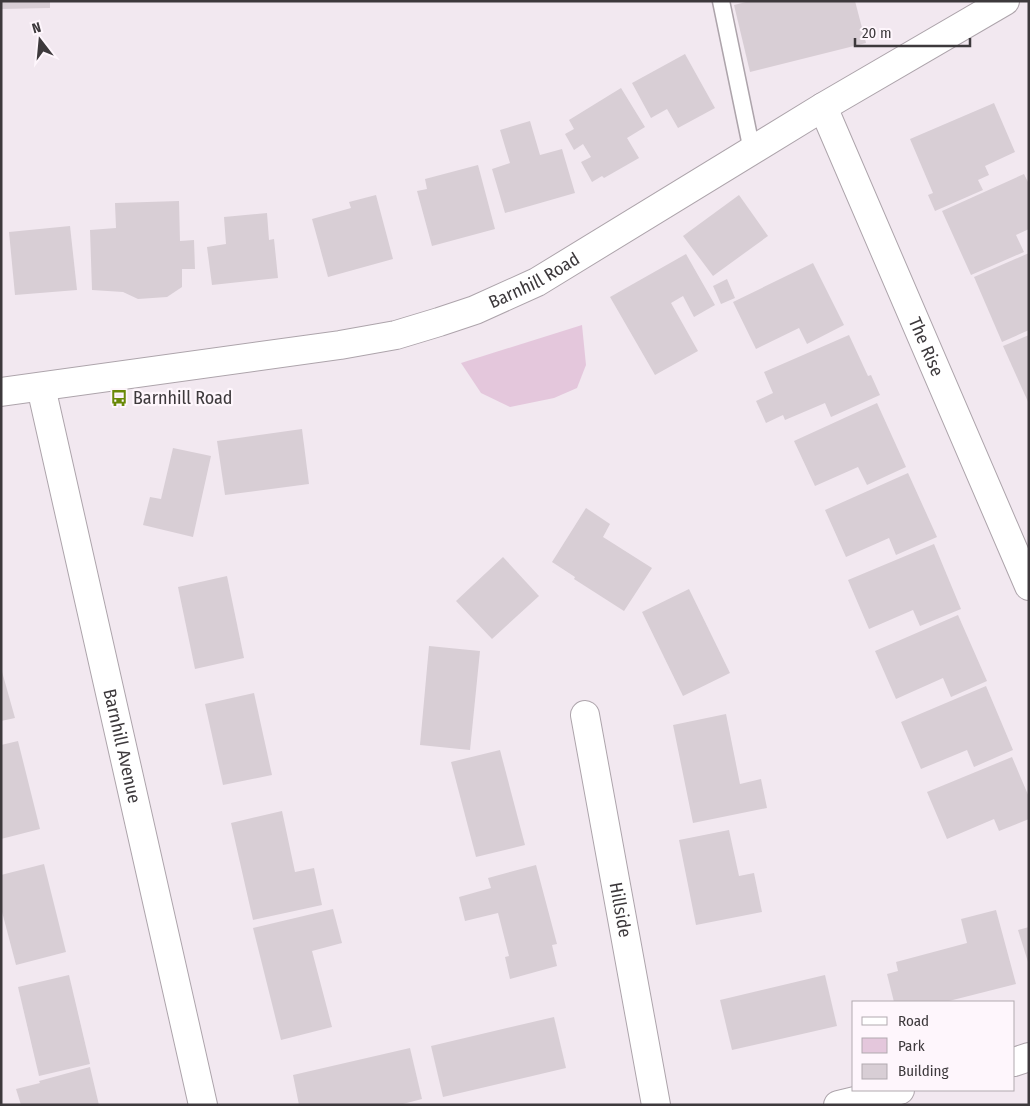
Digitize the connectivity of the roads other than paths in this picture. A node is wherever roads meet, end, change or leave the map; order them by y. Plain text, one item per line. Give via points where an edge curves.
1 (721, 1) edge
2 (1005, 1) edge
3 (823, 108) junction
4 (752, 151) junction
5 (41, 387) junction
6 (1, 392) edge
7 (1029, 586) edge
8 (584, 715) dead end
9 (1029, 1057) edge
10 (1015, 1062) edge
11 (896, 1091) edge
12 (204, 1105) edge
13 (656, 1105) edge
14 (838, 1105) edge

1 - 4 lane
2 - 3 street, Barnhill Road
3 - 4 street, Barnhill Road
3 - 7 street, The Rise
4 - 5 street, Barnhill Road via 537,282 475,310 396,335 340,345
5 - 6 street, Barnhill Road
5 - 12 street, Barnhill Avenue
8 - 13 street, Hillside
9 - 10 street
11 - 14 street

